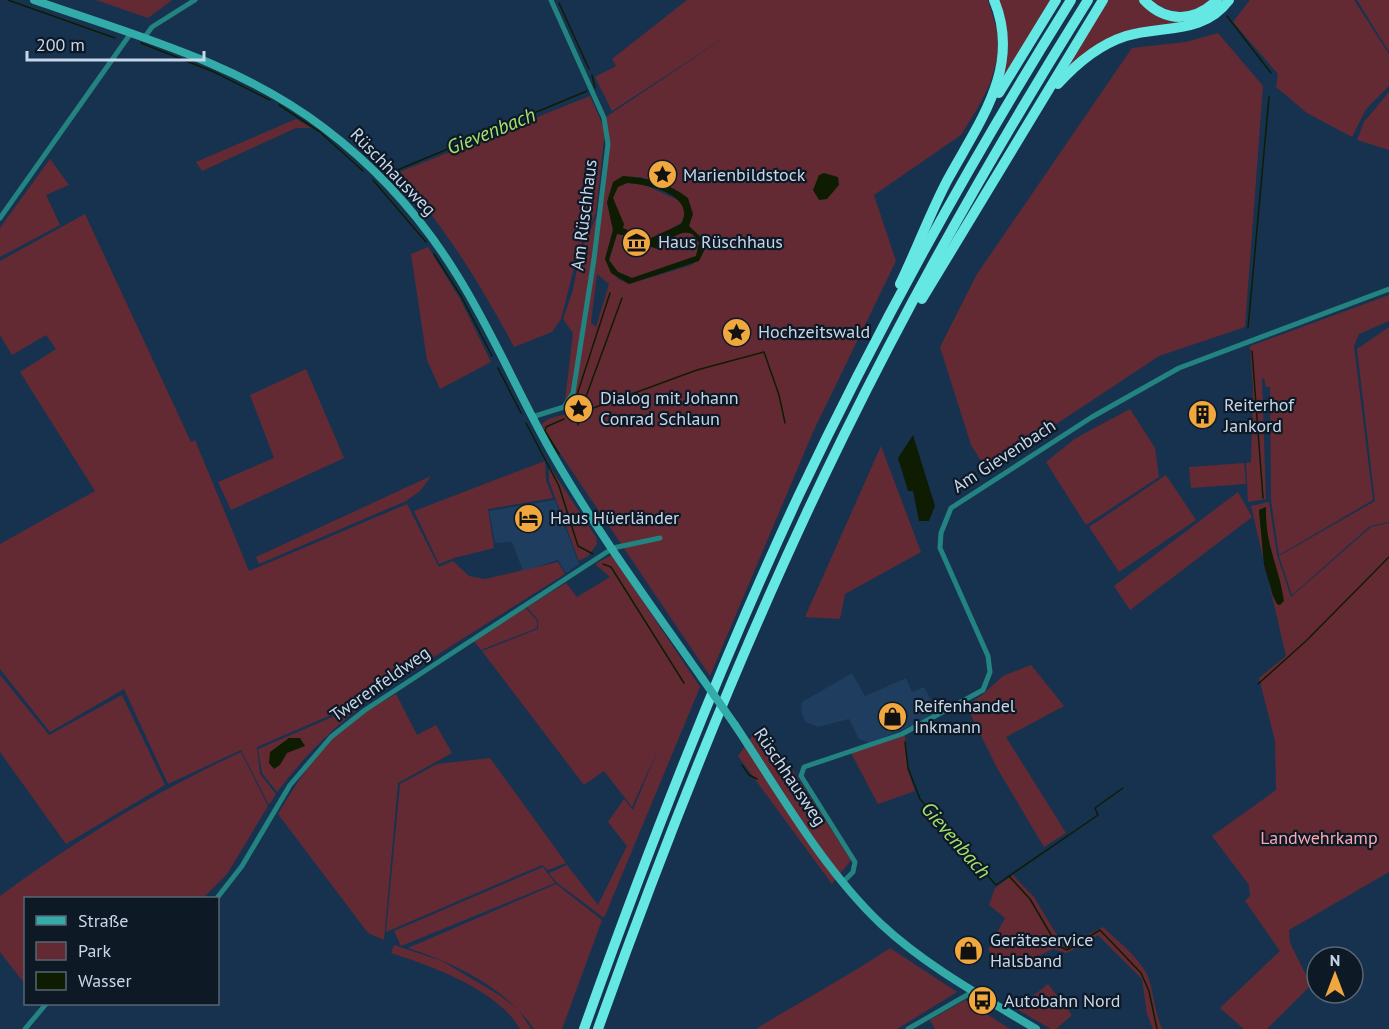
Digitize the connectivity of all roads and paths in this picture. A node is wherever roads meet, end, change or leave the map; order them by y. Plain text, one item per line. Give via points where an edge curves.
1 (34, 0) edge
2 (193, 0) edge
3 (551, 0) edge
4 (994, 0) edge
5 (1056, 0) edge
6 (1071, 0) edge
7 (1088, 0) edge
8 (1103, 0) edge
9 (1144, 0) edge
10 (1217, 0) edge
11 (1229, 0) edge
12 (130, 33) junction
13 (144, 38) junction
14 (981, 121) junction
15 (1027, 129) junction
16 (0, 218) edge
17 (1389, 289) edge
18 (895, 334) junction
19 (879, 335) junction
20 (532, 417) junction
21 (660, 538) dead end
22 (613, 548) junction
23 (843, 882) junction
24 (218, 897) edge
25 (974, 991) junction
26 (45, 1005) edge
27 (25, 1029) edge
28 (584, 1029) edge
29 (598, 1029) edge
30 (908, 1029) edge
31 (1036, 1029) edge

1 - 12 main road, Rüschhausweg
2 - 13 street via 152,27
3 - 20 street, Am Rüschhaus via 604,118 608,144 573,393 564,407
4 - 14 highway via 1002,23 1003,60 997,86
5 - 14 highway
6 - 19 highway via 1004,110
7 - 18 highway via 959,216
8 - 15 highway
9 - 10 highway via 1163,14 1183,18 1202,12
11 - 15 highway via 1201,23 1126,36 1091,53 1055,88
12 - 13 main road, Rüschhausweg
12 - 16 street
13 - 20 main road, Rüschhausweg via 218,66 272,93 324,127 377,174 425,228 458,276
14 - 19 highway via 924,228 879,325
15 - 18 highway via 907,325
17 - 23 street, Am Gievenbach via 1179,368 1092,417 951,508 940,533 940,548 988,656 988,678 983,690 902,734 804,767 801,776 855,862 853,872
18 - 29 highway via 813,499 712,725
19 - 28 highway via 797,499 700,721 649,846
20 - 22 main road, Rüschhausweg
21 - 22 street
22 - 23 main road, Rüschhausweg, bridge
22 - 24 street, Twerenfeldweg via 365,710 331,737 290,785 242,866
23 - 25 main road, Rüschhausweg via 897,938
25 - 30 street
25 - 31 main road, Rüschhausweg
26 - 27 street

